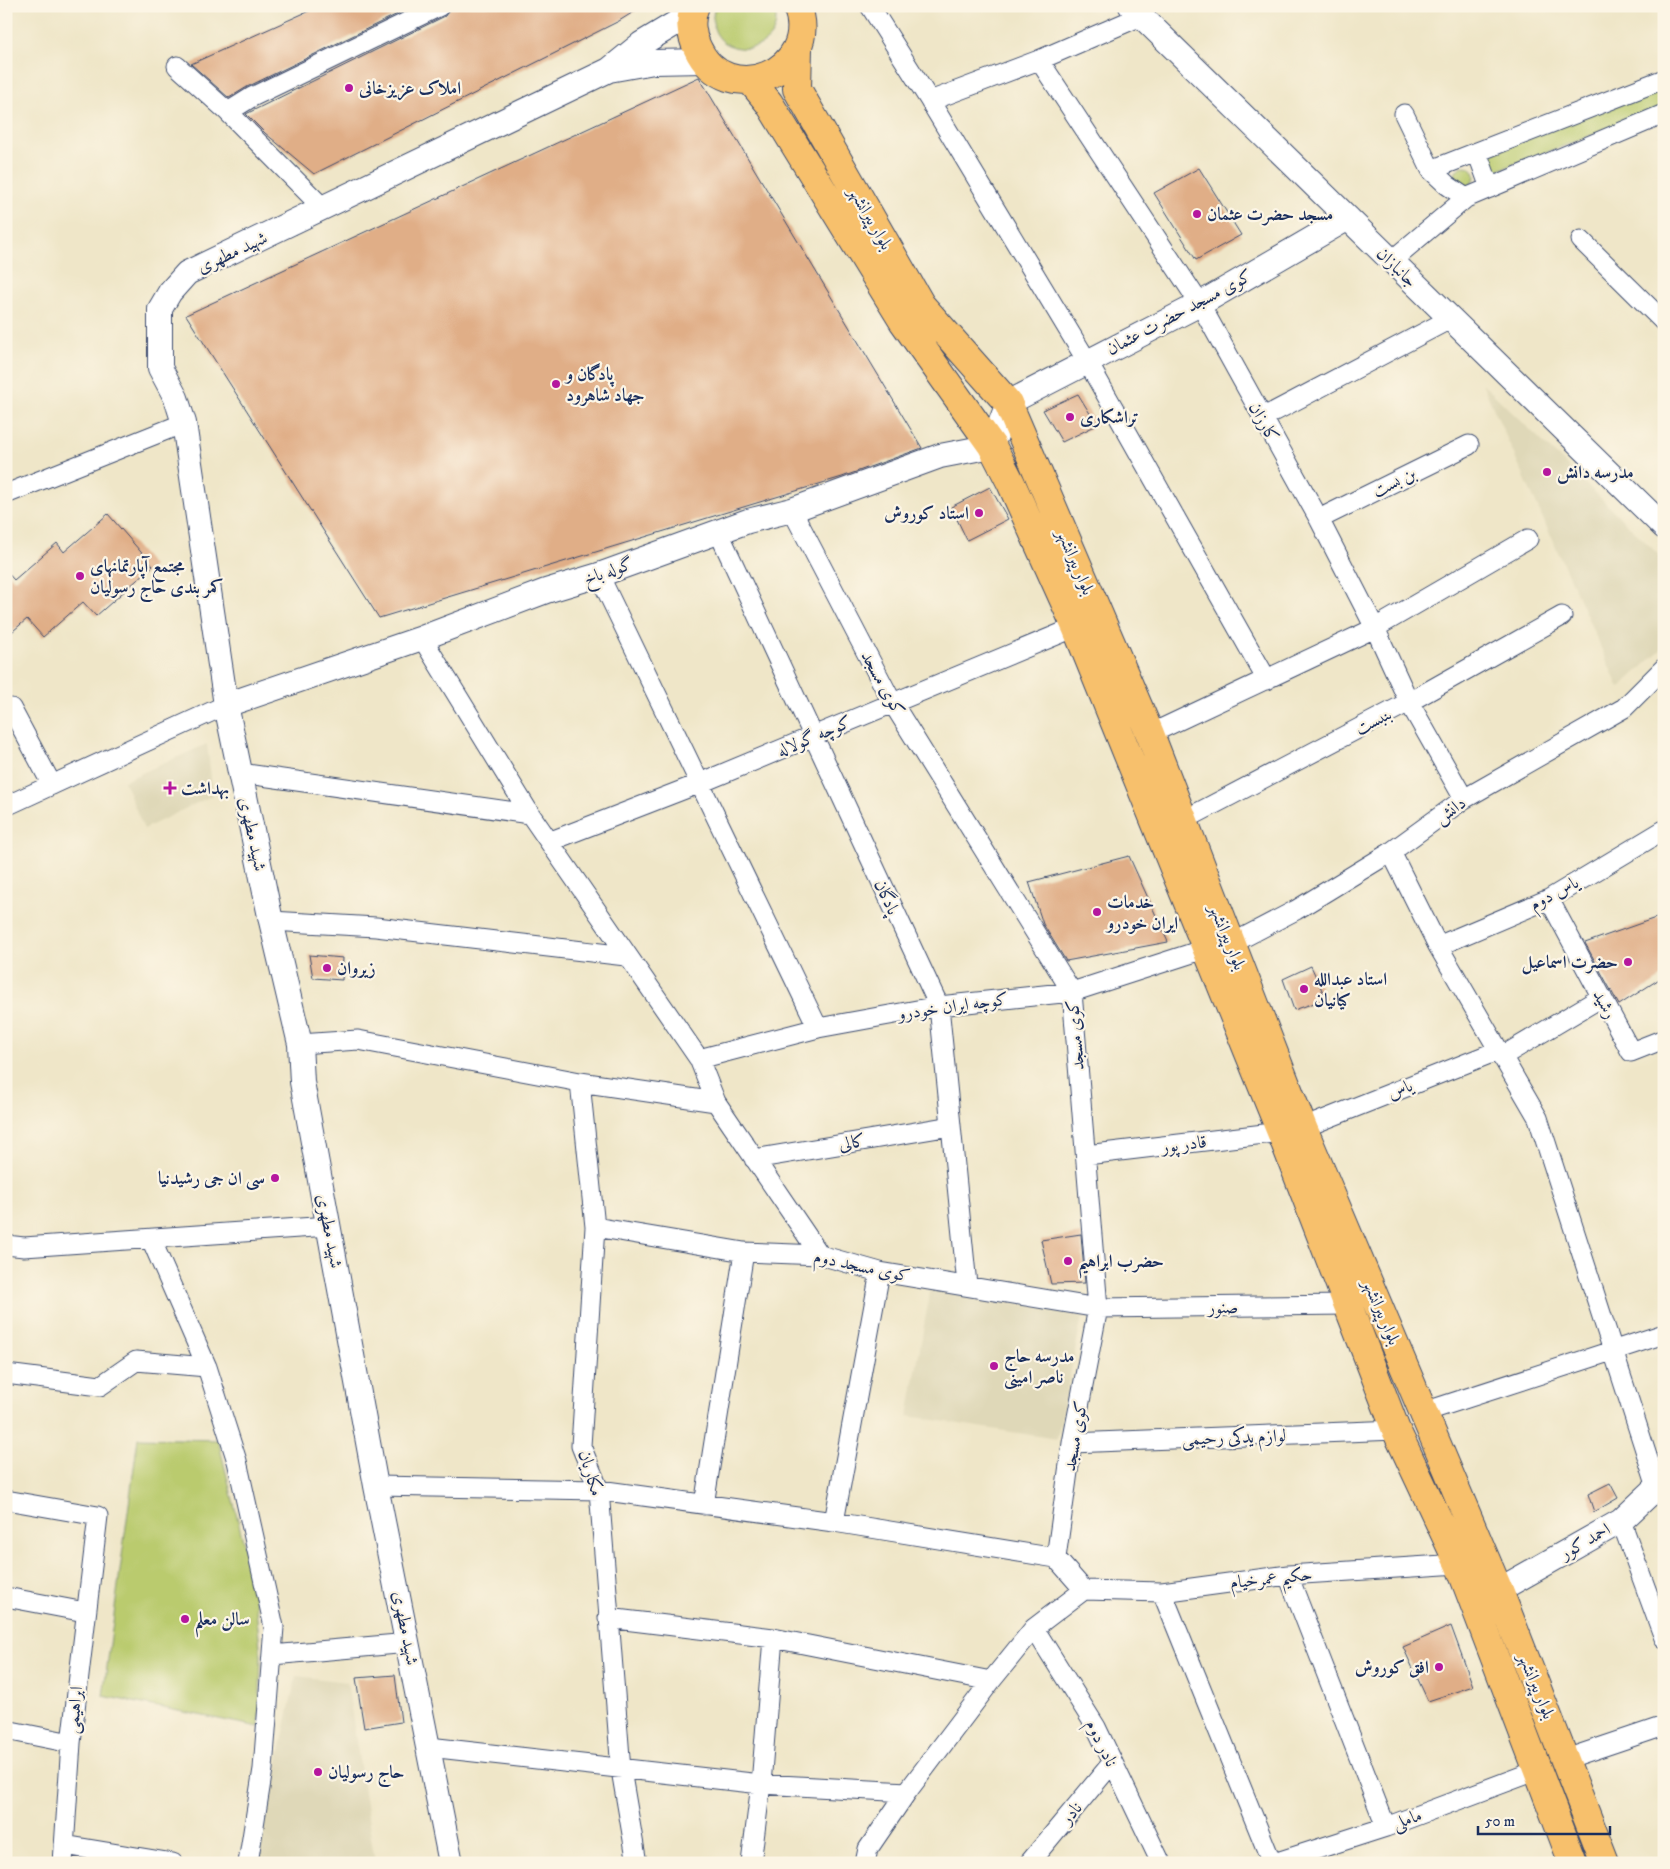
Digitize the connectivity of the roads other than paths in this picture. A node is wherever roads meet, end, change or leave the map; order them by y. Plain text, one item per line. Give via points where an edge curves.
1 (440, 6) edge
2 (797, 6) edge
3 (870, 6) edge
4 (693, 10) edge
5 (1136, 11) edge
6 (798, 48) junction
7 (1039, 60) junction
8 (703, 61) junction
9 (177, 66) dead end
10 (609, 70) junction
11 (1664, 79) edge
12 (751, 81) junction
13 (930, 101) junction
14 (228, 112) junction
15 (1404, 114) dead end
16 (1664, 114) edge
17 (1477, 152) junction
18 (1431, 170) junction
19 (1490, 188) junction
20 (1466, 198) junction
21 (323, 208) junction
22 (1348, 218) junction
23 (1581, 240) dead end
24 (1391, 261) junction
25 (1200, 304) junction
26 (1450, 319) junction
27 (1664, 322) edge
28 (1086, 361) junction
29 (1008, 403) junction
30 (1262, 418) junction
31 (184, 423) junction
32 (1468, 445) dead end
33 (992, 446) junction
34 (6, 494) edge
35 (792, 510) junction
36 (1319, 519) junction
37 (1664, 527) edge
38 (719, 533) junction
39 (1528, 539) dead end
40 (599, 575) junction
41 (1562, 616) dead end
42 (1076, 627) junction
43 (1375, 628) junction
44 (422, 638) junction
45 (1664, 668) edge
46 (1267, 680) junction
47 (892, 702) junction
48 (1409, 702) junction
49 (226, 705) junction
50 (6, 710) edge
51 (1150, 734) junction
52 (812, 737) junction
53 (240, 773) junction
54 (698, 784) junction
55 (52, 785) junction
56 (1464, 799) junction
57 (6, 806) edge
58 (530, 814) junction
59 (1182, 821) junction
60 (1664, 830) edge
61 (551, 841) junction
62 (1391, 852) junction
63 (1549, 899) junction
64 (270, 921) junction
65 (1438, 946) junction
66 (1218, 947) junction
67 (626, 956) junction
68 (1072, 992) junction
69 (1602, 997) junction
70 (939, 1006) junction
71 (818, 1028) junction
72 (1664, 1039) edge
73 (300, 1044) junction
74 (1499, 1054) junction
75 (699, 1060) junction
76 (580, 1082) junction
77 (716, 1102) junction
78 (950, 1126) junction
79 (1292, 1130) junction
80 (1086, 1155) junction
81 (754, 1159) junction
82 (329, 1226) junction
83 (595, 1227) junction
84 (152, 1239) junction
85 (6, 1245) edge
86 (744, 1252) junction
87 (820, 1255) junction
88 (880, 1272) junction
89 (967, 1285) junction
90 (1347, 1305) junction
91 (1098, 1308) junction
92 (1664, 1334) edge
93 (1612, 1350) junction
94 (207, 1367) junction
95 (6, 1374) edge
96 (1424, 1412) junction
97 (1396, 1430) junction
98 (1072, 1444) junction
99 (1660, 1485) edge
100 (376, 1486) junction
101 (599, 1490) junction
102 (6, 1500) edge
103 (704, 1505) junction
104 (1621, 1520) junction
105 (834, 1522) junction
106 (1056, 1558) junction
107 (1459, 1564) junction
108 (1288, 1575) junction
109 (1084, 1590) junction
110 (1499, 1591) junction
111 (1162, 1592) junction
112 (6, 1596) edge
113 (1474, 1603) junction
114 (85, 1612) junction
115 (608, 1618) junction
116 (1034, 1628) junction
117 (773, 1638) junction
118 (1664, 1638) edge
119 (409, 1643) junction
120 (272, 1656) junction
121 (991, 1681) junction
122 (1664, 1726) edge
123 (6, 1730) edge
124 (71, 1743) junction
125 (429, 1747) junction
126 (1566, 1759) junction
127 (1112, 1763) junction
128 (621, 1770) junction
129 (1538, 1770) junction
130 (761, 1784) junction
131 (907, 1792) junction
132 (1386, 1826) junction
133 (64, 1854) edge
134 (173, 1863) edge
135 (248, 1863) edge
136 (451, 1863) edge
137 (637, 1863) edge
138 (750, 1863) edge
139 (865, 1863) edge
140 (1029, 1863) edge
141 (1161, 1863) edge
142 (1273, 1863) edge
143 (1573, 1863) edge
144 (1605, 1863) edge

1 - 14 street via 252,97
2 - 6 main road, بلوار پیرانشهر via 802,29
3 - 13 street
4 - 8 main road via 694,41
4 - 10 street via 641,44
5 - 7 street
5 - 22 street, جانبازان
6 - 12 main road via 779,70
6 - 29 main road, بلوار پیرانشهر via 797,89 921,304
7 - 13 street
7 - 25 street, کارزان
8 - 10 street via 654,62
8 - 12 main road via 732,79
9 - 14 street
10 - 21 street, شهید مطهری
11 - 17 street
12 - 33 main road, بلوار پیرانشهر via 769,103 903,321
13 - 28 street
14 - 21 street
15 - 18 street
16 - 19 street
17 - 18 street
17 - 19 street
18 - 20 street
19 - 20 street
20 - 24 street
21 - 31 street, شهید مطهری via 187,273 170,292 160,309 160,368 176,398
22 - 24 street, جانبازان
22 - 25 street, کوی مسجد حضرت عثمان
23 - 27 street
24 - 26 street, جانبازان
25 - 28 street, کوی مسجد حضرت عثمان
25 - 30 street, کارزان
26 - 30 street
26 - 37 street, جانبازان
28 - 29 street, کوی مسجد حضرت عثمان
28 - 46 street
29 - 33 street
29 - 51 main road, بلوار پیرانشهر
30 - 36 street, کارزان
31 - 34 street
31 - 49 street, شهید مطهری
32 - 36 street, بن بست
33 - 35 street, گوله باخ via 940,456
33 - 42 main road, بلوار پیرانشهر
35 - 38 street, گوله باخ via 748,521
35 - 47 street, کوی مسجد
36 - 43 street, کارزان
38 - 40 street, گوله باخ
38 - 52 street, پادگان
39 - 43 street
40 - 44 street, گوله باخ via 546,591
40 - 54 street
41 - 48 street, بنبست
42 - 47 street, کوچه گولاله
42 - 66 main road, بلوار پیرانشهر
43 - 46 street
43 - 48 street, کارزان
44 - 49 street, گوله باخ
44 - 58 street
45 - 56 street, دانش via 1624,708
46 - 51 street
47 - 52 street, کوچه گولاله
47 - 68 street, کوی مسجد
48 - 56 street, کارزان
48 - 59 street, بنبست
49 - 53 street, شهید مطهری
49 - 55 street
50 - 55 street via 11,708
51 - 59 main road, بلوار پیرانشهر
52 - 54 street, کوچه گولاله
52 - 70 street, پادگان
53 - 58 street
53 - 64 street, شهید مطهری
54 - 61 street, کوچه گولاله
54 - 71 street
55 - 57 street
56 - 62 street, دانش
58 - 61 street
59 - 66 main road, بلوار پیرانشهر
60 - 63 street, یاس دوم
61 - 67 street
62 - 65 street
62 - 66 street, دانش via 1296,910
63 - 65 street, یاس دوم
63 - 69 street, رشید
64 - 67 street via 376,927
64 - 73 street, شهید مطهری
65 - 74 street
66 - 68 street, کوچه ایران خودرو
66 - 79 main road, بلوار پیرانشهر
67 - 75 street
68 - 70 street, کوچه ایران خودرو
68 - 80 street, کوی مسجد
69 - 72 street, رشید via 1631,1052
69 - 74 street, یاس
70 - 71 street, کوچه ایران خودرو
70 - 78 street, پادگان
71 - 75 street, کوچه ایران خودرو
73 - 76 street via 358,1040
73 - 82 street, شهید مطهری via 302,1082
74 - 79 street, یاس
74 - 93 street via 1538,1118
75 - 77 street
76 - 77 street
76 - 83 street, مکاریان
77 - 81 street
78 - 81 street, کالی
78 - 89 street, پادگان
79 - 80 street, قادر پور
79 - 90 main road, بلوار پیرانشهر
79 - 96 main road, بلوار پیرانشهر
80 - 91 street, کوی مسجد
81 - 87 street
82 - 84 street
82 - 100 street, شهید مطهری
83 - 86 street, کوی مسجد دوم
83 - 101 street, مکاریان via 581,1446
84 - 85 street via 24,1247
84 - 94 street
86 - 87 street, کوی مسجد دوم
86 - 103 street
87 - 88 street, کوی مسجد دوم
88 - 89 street, کوی مسجد دوم
88 - 105 street
89 - 91 street, کوی مسجد دوم
90 - 91 street, صنور
90 - 97 main road, بلوار پیرانشهر
91 - 98 street, کوی مسجد
92 - 93 street
93 - 96 street
93 - 99 street
94 - 95 street via 136,1362 100,1386
94 - 120 street via 240,1471 274,1627
96 - 110 main road, بلوار پیرانشهر
97 - 98 street, لوازم یدکی رحیمی
97 - 107 main road, بلوار پیرانشهر
98 - 106 street, کوی مسجد
99 - 104 street, احمد کور
100 - 101 street
100 - 119 street, شهید مطهری
101 - 103 street
101 - 115 street, مکاریان
102 - 114 street, ابراهیمی via 98,1516
103 - 105 street
104 - 110 street, احمد کور
104 - 118 street
105 - 106 street
106 - 109 street
107 - 108 street, حکیم عمرخیام
107 - 113 main road, بلوار پیرانشهر
108 - 111 street, حکیم عمرخیام
108 - 132 street
109 - 111 street, حکیم عمرخیام
109 - 116 street
110 - 113 street, احمد کور
110 - 126 main road, بلوار پیرانشهر
111 - 142 street
112 - 114 street
113 - 129 main road, بلوار پیرانشهر
114 - 124 street, ابراهیمی
115 - 117 street
115 - 128 street, مکاریان
116 - 121 street
116 - 127 street, نادر دوم via 1096,1728
117 - 121 street
117 - 130 street
119 - 120 street
119 - 125 street, شهید مطهری
120 - 135 street via 263,1769
121 - 131 street
122 - 126 street
123 - 124 street, ابراهیمی
124 - 133 street
125 - 128 street
125 - 136 street, شهید مطهری
126 - 144 main road, بلوار پیرانشهر
127 - 140 street, نادر
127 - 141 street, نادر دوم
128 - 130 street
128 - 137 street, مکاریان
129 - 132 street, ماملی
129 - 143 main road, بلوار پیرانشهر
130 - 131 street
130 - 138 street
131 - 139 street via 868,1849
132 - 142 street, ماملی
133 - 134 street

